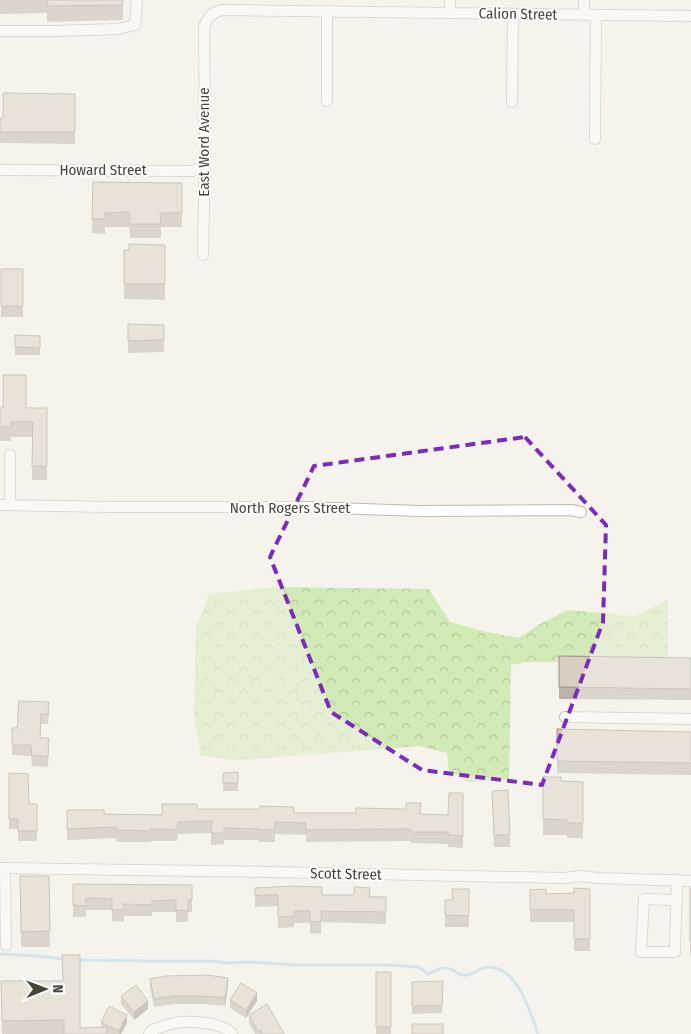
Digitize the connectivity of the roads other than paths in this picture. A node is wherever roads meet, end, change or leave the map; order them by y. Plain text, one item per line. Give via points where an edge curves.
1 (137, 0) edge
2 (450, 0) edge
3 (584, 0) edge
4 (327, 12) junction
5 (450, 13) junction
6 (513, 14) junction
7 (584, 15) junction
8 (596, 15) junction
9 (691, 16) edge
10 (204, 28) joint
11 (0, 31) edge
12 (328, 101) dead end
13 (512, 102) dead end
14 (595, 139) dead end
15 (205, 165) junction
16 (0, 170) edge
17 (204, 255) dead end
18 (10, 455) dead end
19 (5, 504) edge
20 (581, 512) dead end
21 (566, 717) dead end
22 (691, 719) edge
23 (3, 868) edge
24 (677, 880) junction
25 (691, 881) edge
26 (676, 900) junction
27 (6, 945) dead end
28 (149, 1034) edge
29 (232, 1034) edge

1 - 11 street via 135,25 118,29
2 - 5 street
3 - 7 street
4 - 5 street, Calion Street
4 - 10 street, Calion Street via 221,10 208,17
4 - 12 street
5 - 6 street, Calion Street
6 - 7 street, Calion Street
6 - 13 street
7 - 8 street, Calion Street
8 - 9 street, Calion Street
8 - 14 street
10 - 15 street, East Word Avenue
15 - 16 street, Howard Street via 193,171
15 - 17 street, East Word Avenue
18 - 19 street
19 - 20 street, North Rogers Street
21 - 22 street
23 - 24 street, Scott Street
23 - 27 street
24 - 25 street, Scott Street
24 - 26 street
26 - 26 street via 675,952 642,952 644,899
28 - 29 street via 152,1030 182,1022 208,1023

